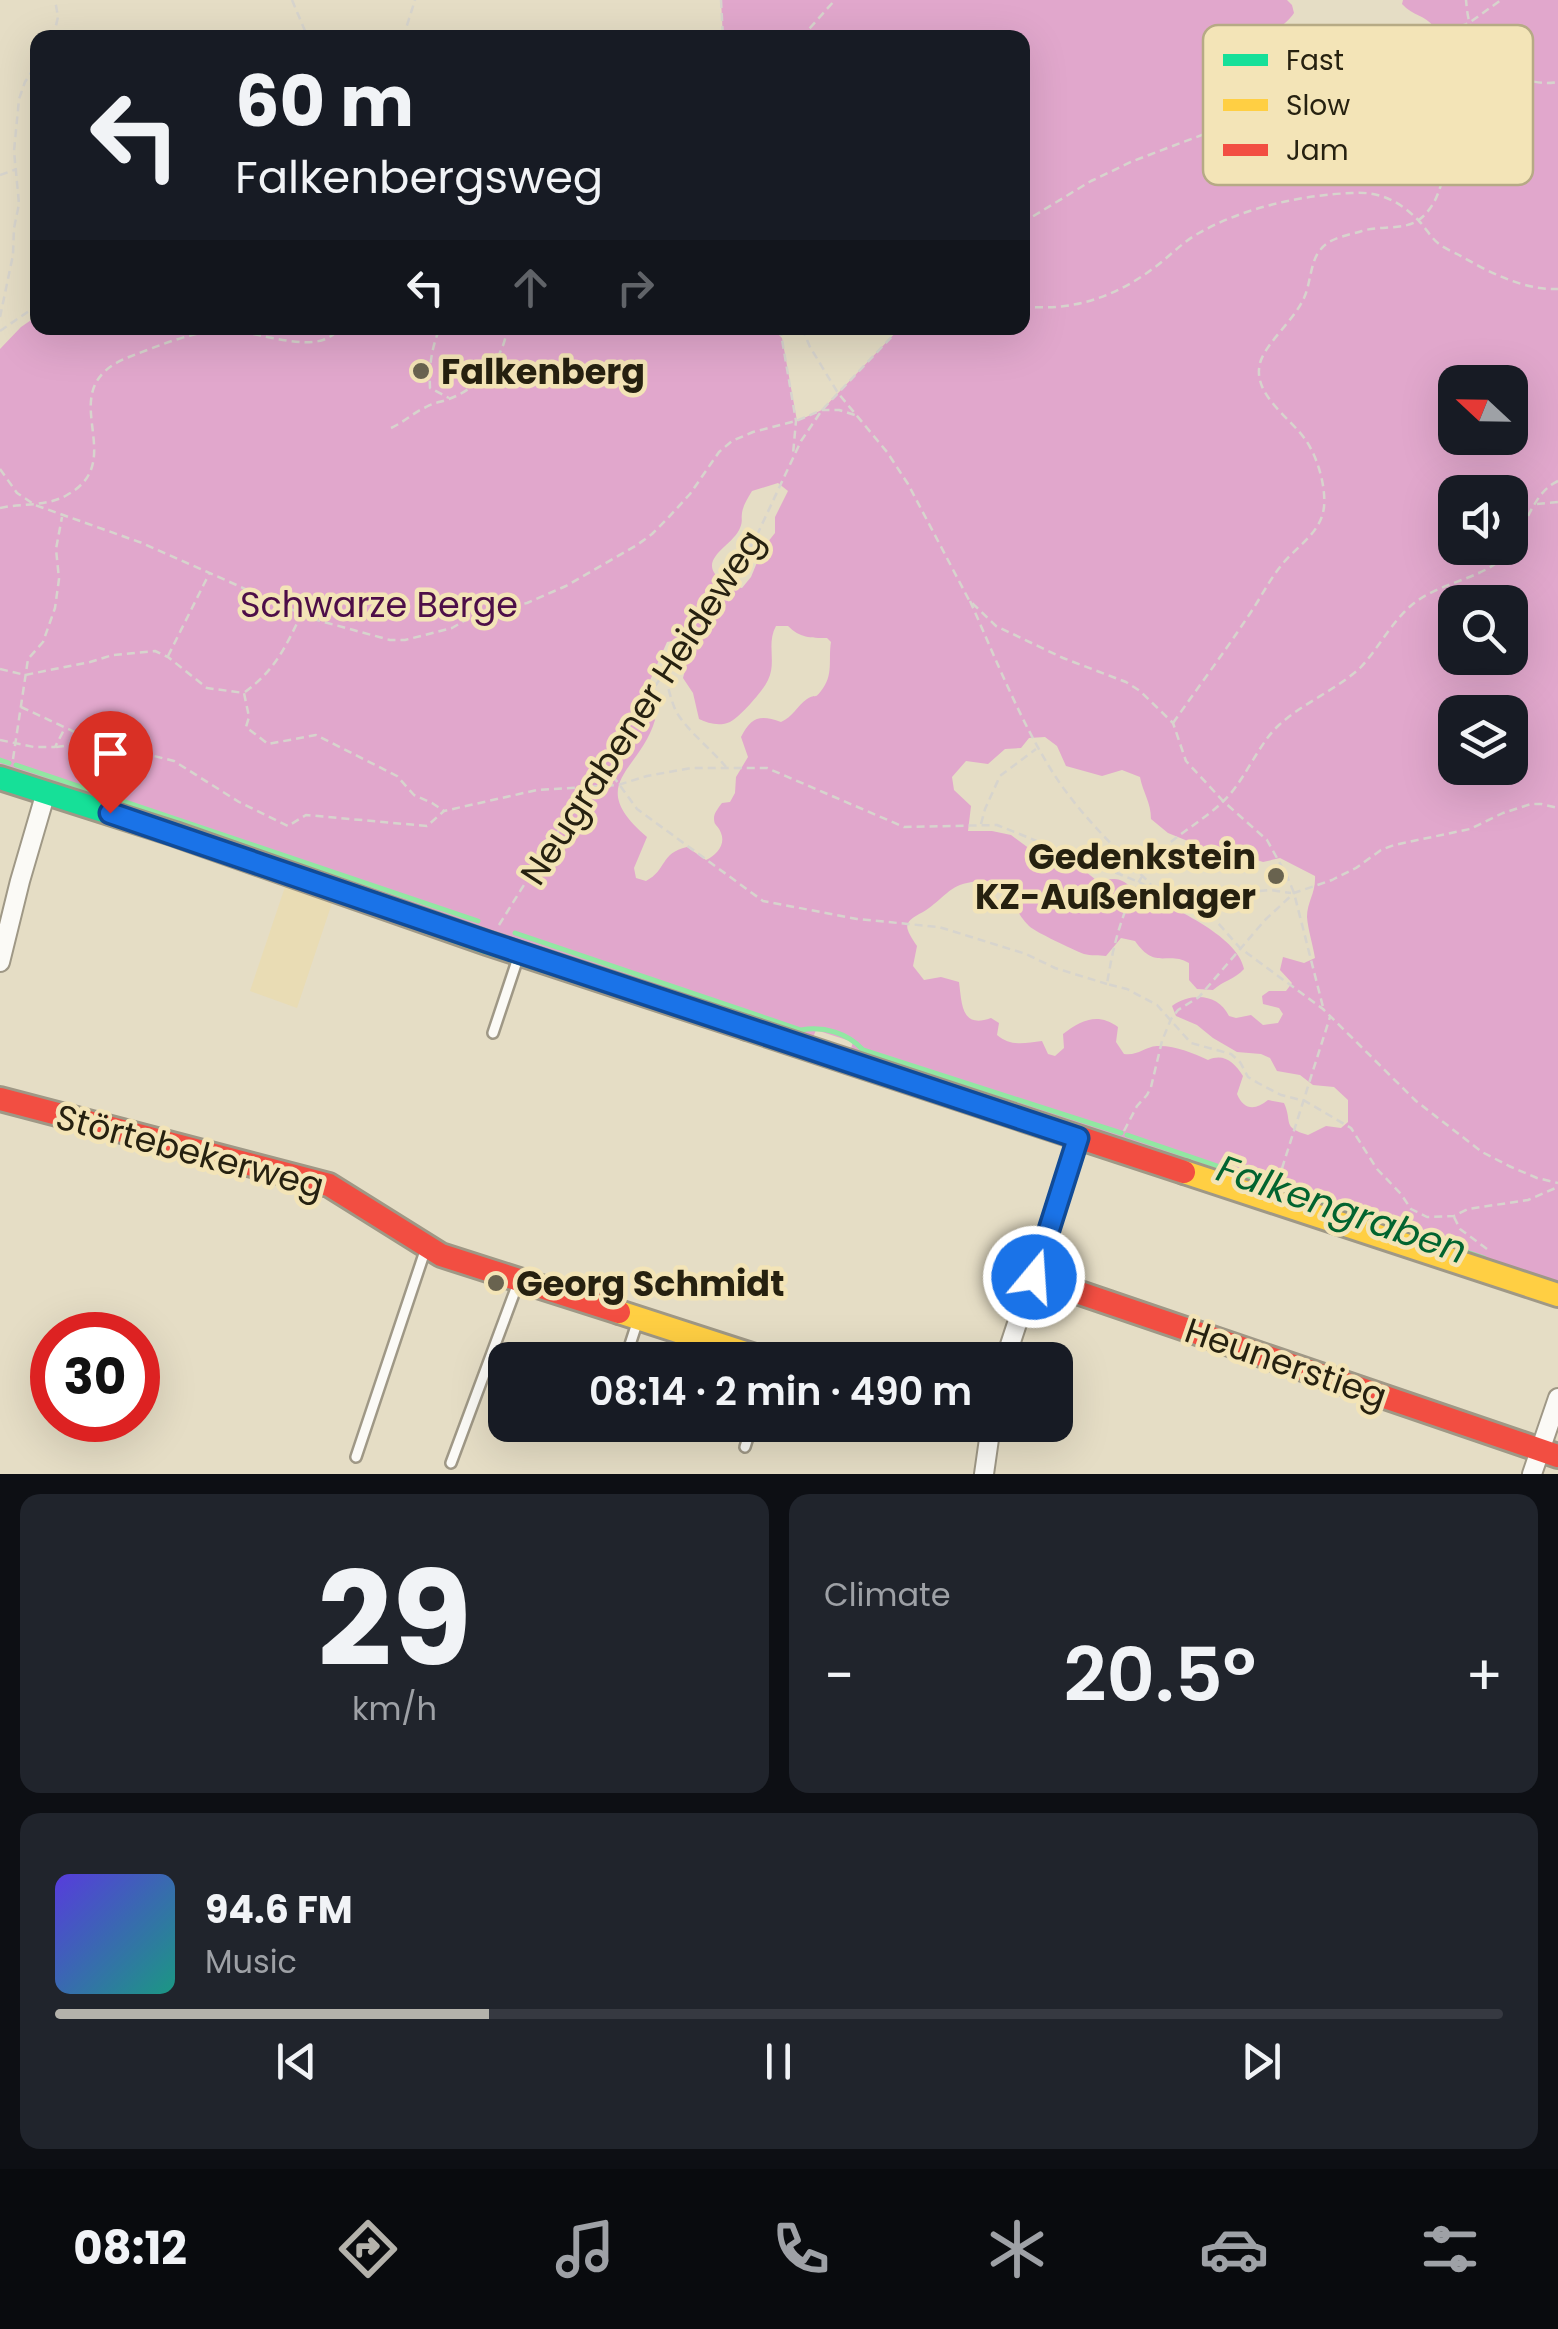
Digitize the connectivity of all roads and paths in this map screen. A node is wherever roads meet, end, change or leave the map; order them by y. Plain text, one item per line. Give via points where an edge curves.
1 (55, 0) edge
2 (292, 0) edge
3 (415, 0) edge
4 (720, 0) edge
5 (835, 0) edge
6 (1466, 0) edge
7 (1501, 0) edge
8 (1469, 23) junction
9 (1464, 25) edge
10 (56, 30) edge
11 (305, 30) edge
12 (406, 30) edge
13 (722, 30) edge
14 (808, 30) edge
15 (30, 74) edge
16 (1558, 82) edge
17 (1533, 83) edge
18 (1203, 135) edge
19 (16, 168) junction
20 (0, 176) edge
21 (1441, 185) edge
22 (1030, 217) edge
23 (1419, 220) junction
24 (1558, 289) edge
25 (1030, 306) edge
26 (30, 310) edge
27 (0, 317) edge
28 (0, 331) edge
29 (198, 335) edge
30 (261, 335) edge
31 (333, 335) edge
32 (437, 335) edge
33 (506, 335) edge
34 (781, 335) edge
35 (805, 335) edge
36 (893, 335) edge
37 (430, 388) junction
38 (838, 392) junction
39 (450, 399) junction
40 (434, 402) junction
41 (822, 410) junction
42 (858, 416) junction
43 (796, 421) junction
44 (391, 428) dead end
45 (791, 462) junction
46 (0, 468) edge
47 (1558, 481) edge
48 (1558, 502) edge
49 (1536, 504) junction
50 (35, 505) junction
51 (0, 508) edge
52 (62, 515) junction
53 (210, 572) junction
54 (969, 600) junction
55 (301, 614) junction
56 (168, 657) junction
57 (0, 669) edge
58 (25, 675) junction
59 (662, 676) junction
60 (244, 693) junction
61 (22, 707) junction
62 (1173, 723) junction
63 (65, 728) junction
64 (0, 740) edge
65 (94, 742) junction
66 (15, 743) junction
67 (55, 747) junction
68 (1038, 747) junction
69 (604, 764) junction
70 (726, 768) junction
71 (4, 779) edge
72 (618, 785) junction
73 (588, 788) junction
74 (46, 792) junction
75 (1222, 801) junction
76 (1558, 808) edge
77 (444, 811) junction
78 (981, 825) junction
79 (1142, 876) junction
80 (1139, 882) junction
81 (1160, 894) junction
82 (1294, 894) junction
83 (1199, 907) junction
84 (488, 942) junction
85 (1240, 948) junction
86 (520, 953) junction
87 (0, 962) edge
88 (1107, 984) junction
89 (1324, 1009) junction
90 (1330, 1016) junction
91 (1171, 1019) junction
92 (493, 1033) dead end
93 (0, 1099) edge
94 (1305, 1101) junction
95 (1078, 1138) junction
96 (1118, 1151) junction
97 (1558, 1185) edge
98 (1271, 1201) junction
99 (1454, 1216) junction
100 (427, 1246) junction
101 (1488, 1250) dead end
102 (1034, 1277) junction
103 (519, 1280) junction
104 (1558, 1295) edge
105 (638, 1318) junction
106 (631, 1342) edge
107 (712, 1342) edge
108 (1011, 1342) edge
109 (1558, 1398) edge
110 (746, 1442) edge
111 (989, 1442) edge
112 (745, 1446) dead end
113 (1549, 1453) edge
114 (356, 1457) dead end
115 (452, 1463) dead end
116 (984, 1474) edge
117 (1532, 1474) edge

1 - 10 path
2 - 11 path
3 - 12 path
4 - 13 path
5 - 14 path
6 - 8 path
7 - 8 path
8 - 9 path
15 - 19 path via 19,100
16 - 17 path
18 - 22 path via 1133,162
19 - 20 path
19 - 27 path via 20,204
21 - 23 path
23 - 24 path via 1439,244 1491,273
23 - 25 path via 1400,203 1354,192 1276,205 1195,234 1129,286 1058,308
23 - 62 path via 1325,244 1302,301 1259,364 1268,398 1308,443 1324,508 1312,534 1281,566
26 - 28 path
29 - 50 path via 114,363 99,377 90,404 95,461 88,479 67,496
30 - 31 path via 306,344
32 - 37 path
33 - 39 path via 486,373
34 - 43 path
35 - 38 path
36 - 38 path, Neugrabener Heideweg
37 - 39 path
37 - 40 path
38 - 41 path, Neugrabener Heideweg
38 - 42 path
39 - 40 path
40 - 44 path
41 - 42 path
41 - 43 path
41 - 45 path, Neugrabener Heideweg
42 - 54 path via 908,484
43 - 45 path
43 - 55 path via 732,442 652,534 527,604 404,640
45 - 59 path, Neugrabener Heideweg via 738,568 689,627
46 - 50 path
47 - 49 path
48 - 49 path
49 - 75 path via 1512,548 1494,564 1411,605 1358,669 1277,726
50 - 51 path
50 - 52 path
52 - 53 path
52 - 58 path via 55,608
53 - 55 path
53 - 56 path
54 - 62 path via 996,626 1126,682
54 - 68 path
55 - 60 path via 265,677
56 - 58 path via 142,651
56 - 60 path via 207,688
57 - 58 path
58 - 61 path
59 - 69 path, Neugrabener Heideweg
59 - 70 path via 678,715
60 - 77 path via 246,727 268,744 316,734 396,776
61 - 63 path
61 - 66 path
62 - 75 path via 1186,761
63 - 65 path
63 - 67 path
64 - 66 path
65 - 67 path
65 - 77 path via 174,761 288,826 306,815 427,826
66 - 67 path
66 - 71 path
68 - 78 path via 1000,776
68 - 79 path via 1080,811
69 - 72 path
69 - 73 path, Neugrabener Heideweg
70 - 72 path via 691,768
70 - 78 path via 766,768 904,827
71 - 74 street
72 - 73 path
72 - 88 path via 637,809 763,901 938,927
73 - 77 path via 537,790
73 - 84 path, Neugrabener Heideweg
74 - 84 street
74 - 87 street
75 - 79 path via 1173,840
75 - 82 path via 1267,840
76 - 82 path via 1532,804 1470,828 1394,844
78 - 80 path via 997,825
79 - 80 path
79 - 81 path
80 - 81 path
80 - 88 path
81 - 83 path
82 - 83 path via 1260,892 1231,910
82 - 85 path
82 - 89 path
83 - 85 path
84 - 86 street
85 - 89 path
85 - 91 path
86 - 92 lane
86 - 95 street
88 - 91 path via 1142,997
89 - 90 path
90 - 94 path
90 - 97 path via 1416,1102 1482,1152
91 - 94 path via 1191,1043 1231,1054 1258,1083
91 - 96 path via 1148,1094 1136,1106
93 - 100 street, Störtebekerweg via 330,1186
94 - 98 path
94 - 99 path via 1351,1128 1411,1209 1427,1217
95 - 96 street
95 - 102 street
96 - 98 street
97 - 99 path via 1528,1200
98 - 104 street
99 - 101 path
100 - 103 street, Störtebekerweg
100 - 114 lane
102 - 108 street
102 - 113 street, Heunerstieg
103 - 105 street, Störtebekerweg
103 - 115 lane
105 - 106 lane
105 - 107 street, Störtebekerweg
109 - 113 street
110 - 112 lane
111 - 116 street
113 - 117 street

